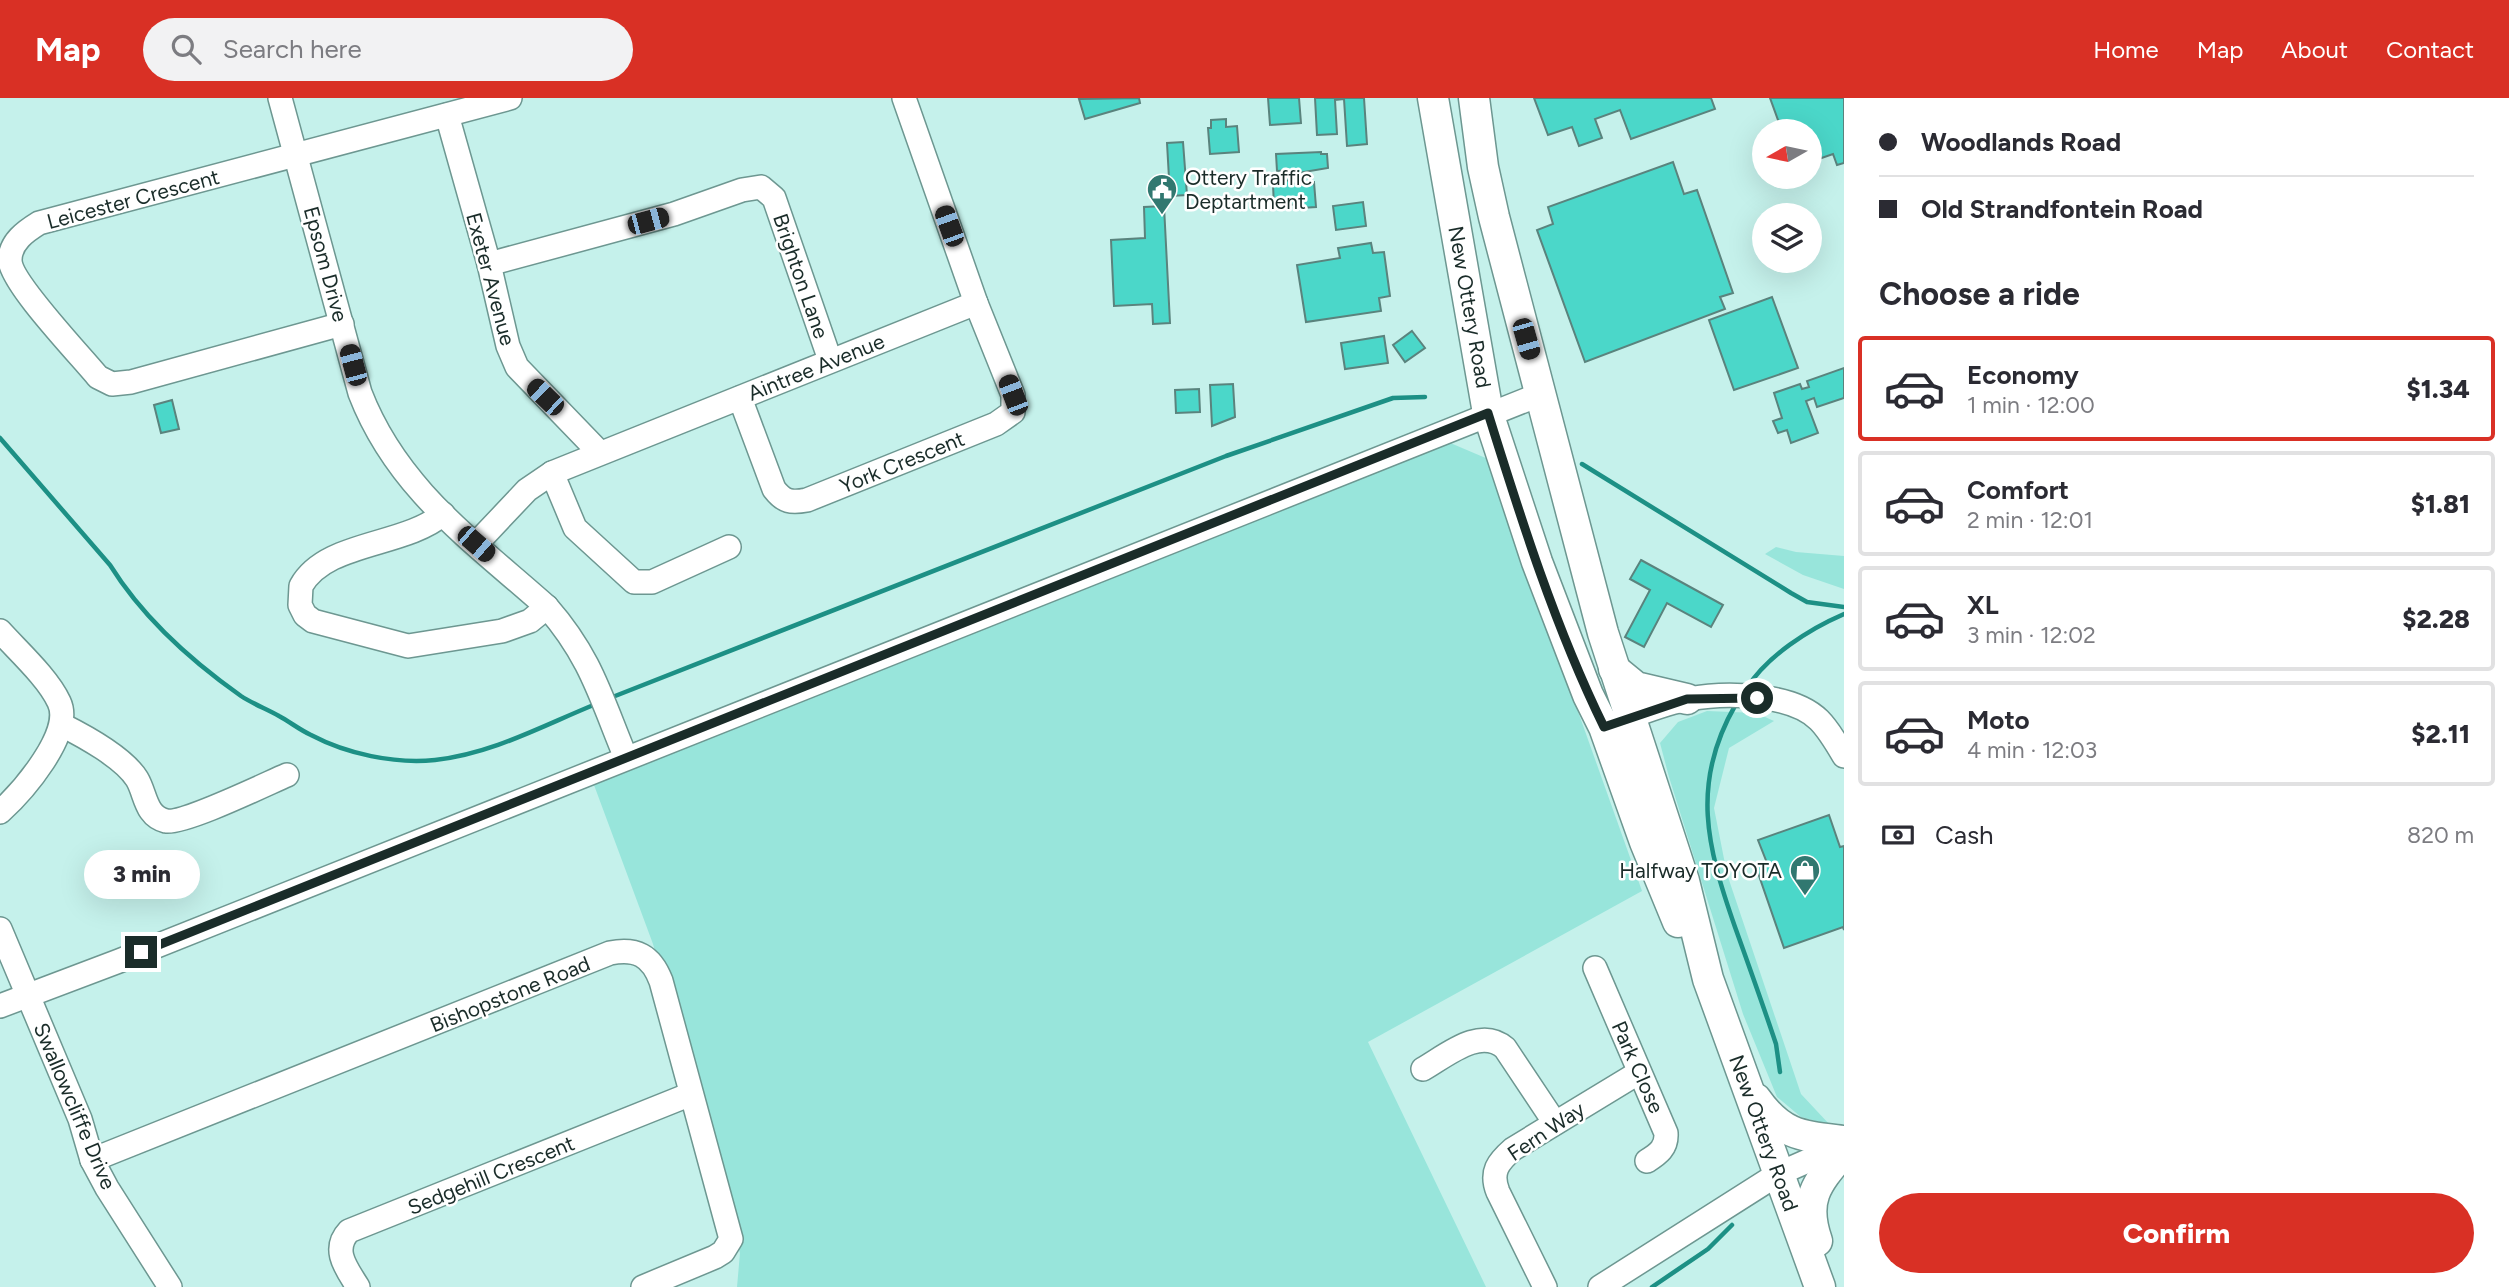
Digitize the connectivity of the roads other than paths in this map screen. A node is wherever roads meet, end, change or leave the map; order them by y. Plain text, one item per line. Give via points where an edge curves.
1 (280, 98) edge
2 (510, 98) edge
3 (904, 98) edge
4 (1433, 98) edge
5 (1475, 98) edge
6 (447, 115) junction
7 (297, 155) junction
8 (489, 264) junction
9 (976, 303) junction
10 (342, 324) junction
11 (831, 360) junction
12 (1541, 394) junction
13 (740, 398) junction
14 (1488, 413) junction
15 (600, 453) junction
16 (552, 473) junction
17 (443, 514) junction
18 (476, 544) junction
19 (729, 547) dead end
20 (547, 607) junction
21 (0, 631) edge
22 (1614, 669) junction
23 (1687, 699) junction
24 (1617, 722) junction
25 (62, 725) junction
26 (1844, 756) edge
27 (626, 758) junction
28 (287, 775) dead end
29 (0, 812) edge
30 (0, 929) edge
31 (1595, 968) dead end
32 (29, 995) junction
33 (0, 1006) edge
34 (1423, 1069) dead end
35 (1639, 1073) junction
36 (1746, 1085) junction
37 (691, 1094) junction
38 (1555, 1123) junction
39 (1844, 1143) edge
40 (1844, 1151) edge
41 (92, 1160) junction
42 (1647, 1161) dead end
43 (1778, 1174) junction
44 (170, 1287) edge
45 (358, 1287) edge
46 (643, 1287) edge
47 (1545, 1287) edge
48 (1600, 1287) edge
49 (1820, 1287) edge
50 (1829, 1287) edge

1 - 7 street, Epsom Drive
2 - 6 street
3 - 9 street
4 - 14 main road, New Ottery Road
5 - 12 main road, New Ottery Road via 1488,192
6 - 7 street
6 - 8 street, Exeter Avenue
7 - 10 street, Epsom Drive
7 - 10 street, Leicester Crescent via 39,222 13,248 12,270 98,377 112,384
8 - 11 street, Brighton Lane via 761,187 774,198
8 - 15 street, Exeter Avenue via 517,367
9 - 11 street, Aintree Avenue
9 - 13 street, York Crescent via 1015,404 1007,418 972,434 792,503 781,499 774,489
10 - 17 street, Epsom Drive via 360,393 379,436 404,474
11 - 13 street, Aintree Avenue
12 - 14 street
12 - 22 main road, New Ottery Road
13 - 15 street, Aintree Avenue
14 - 24 main road, New Ottery Road via 1537,562 1588,695
14 - 27 street
15 - 16 street, Aintree Avenue
16 - 18 street, Aintree Avenue via 527,489
16 - 19 street via 575,528 634,582 652,582
17 - 18 street, Epsom Drive
17 - 20 street via 420,530 350,552 315,569 300,586 305,615 324,626 408,646 502,631 530,621
18 - 20 street, Epsom Drive
20 - 27 street, Epsom Drive via 578,645
21 - 25 street via 61,704
22 - 23 main road via 1636,687
22 - 24 main road, New Ottery Road
23 - 24 street
23 - 26 street via 1724,696 1788,702 1819,719
24 - 36 main road, New Ottery Road via 1684,881 1708,979
25 - 28 street via 128,770 149,809 168,821
25 - 29 street via 31,778
27 - 32 street
30 - 32 street, Swallowcliffe Drive
31 - 35 street, Park Close
32 - 33 street
32 - 41 street, Swallowcliffe Drive
34 - 38 street via 1474,1041 1494,1040 1505,1048
35 - 38 street, Fern Way
35 - 42 street, Park Close via 1665,1133 1665,1146
36 - 39 main road via 1783,1129
36 - 43 main road, New Ottery Road
37 - 41 street, Bishopstone Road via 657,968 642,954 625,951 610,953
37 - 45 street, Sedgehill Crescent via 349,1231 342,1238 340,1254
37 - 46 street, Bishopstone Road via 730,1232 728,1246 704,1262
38 - 47 street, Fern Way via 1505,1157 1494,1175
39 - 43 street
40 - 50 main road via 1820,1180 1810,1203
41 - 44 street, Swallowcliffe Drive
43 - 48 street
43 - 49 main road, New Ottery Road

